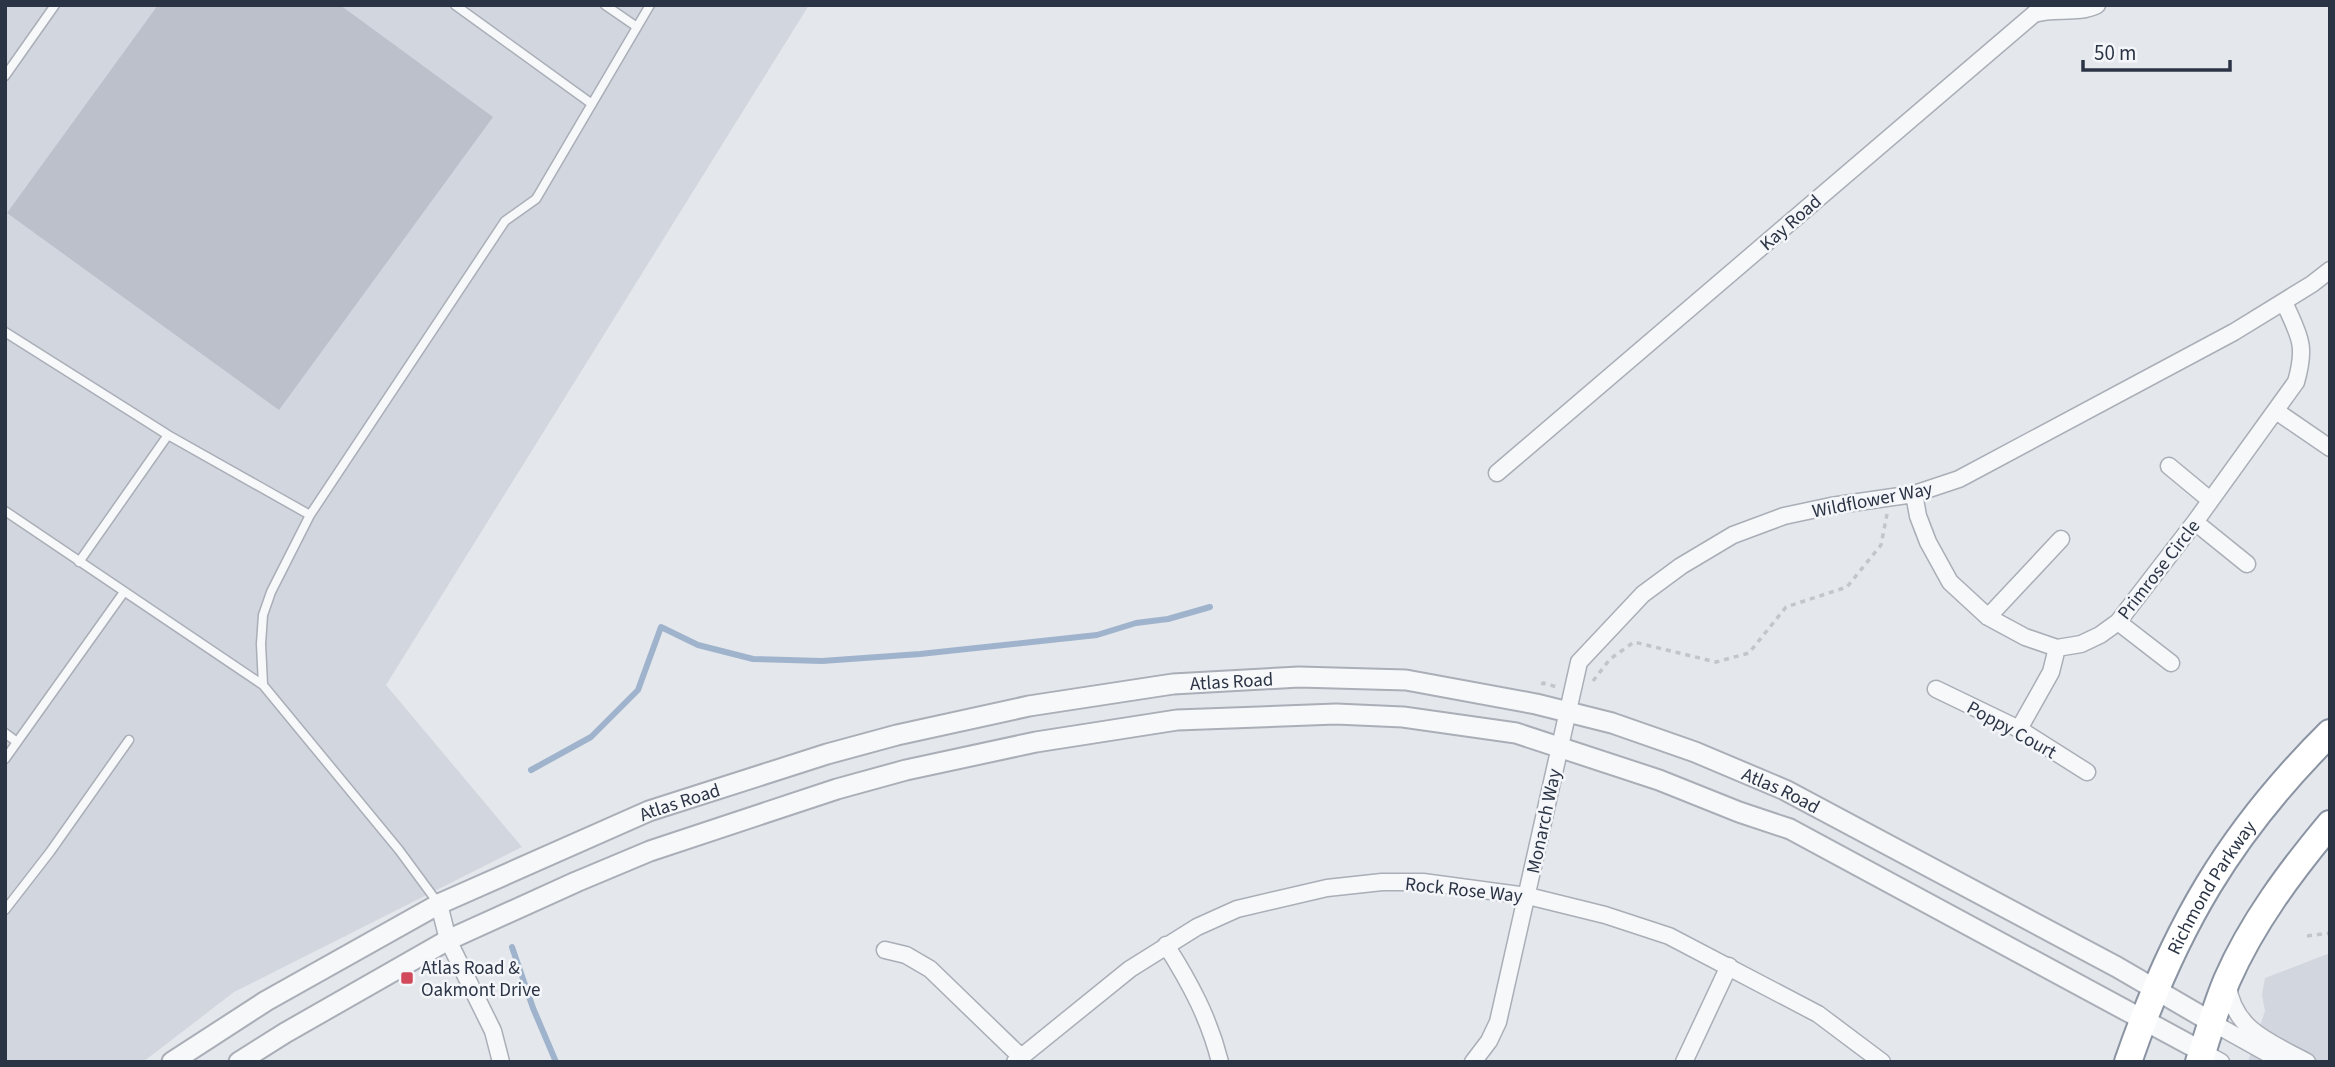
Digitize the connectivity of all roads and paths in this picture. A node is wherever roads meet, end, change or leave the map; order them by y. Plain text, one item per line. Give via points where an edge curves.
1 (55, 5) edge
2 (455, 5) edge
3 (605, 5) edge
4 (650, 5) edge
5 (2097, 5) edge
6 (637, 27) junction
7 (5, 76) edge
8 (592, 104) junction
9 (2330, 270) edge
10 (2284, 302) junction
11 (5, 332) edge
12 (2276, 411) junction
13 (168, 435) junction
14 (2330, 448) edge
15 (2169, 466) dead end
16 (1497, 473) dead end
17 (1914, 494) junction
18 (1889, 498) junction
19 (2210, 500) junction
20 (5, 510) edge
21 (310, 515) junction
22 (2194, 522) junction
23 (2061, 539) dead end
24 (79, 562) junction
25 (2246, 564) dead end
26 (124, 592) junction
27 (1988, 617) junction
28 (2118, 622) junction
29 (2057, 648) junction
30 (2171, 663) dead end
31 (263, 685) junction
32 (1936, 689) dead end
33 (1569, 701) junction
34 (1536, 704) junction
35 (2019, 729) junction
36 (5, 733) edge
37 (2330, 733) edge
38 (129, 740) dead end
39 (17, 742) junction
40 (1559, 746) junction
41 (5, 759) edge
42 (2087, 772) dead end
43 (2330, 824) edge
44 (1528, 896) junction
45 (439, 904) junction
46 (5, 910) edge
47 (2330, 933) edge
48 (2307, 936) dead end
49 (448, 940) junction
50 (1166, 945) junction
51 (885, 950) dead end
52 (1730, 967) junction
53 (2228, 979) junction
54 (2154, 989) junction
55 (2143, 1018) junction
56 (2213, 1023) junction
57 (2208, 1058) edge
58 (1018, 1059) edge
59 (172, 1062) edge
60 (239, 1062) edge
61 (501, 1062) edge
62 (1220, 1062) edge
63 (1473, 1062) edge
64 (1684, 1062) edge
65 (1882, 1062) edge
66 (2128, 1062) edge
67 (2283, 1062) edge
68 (2307, 1062) edge

1 - 7 lane
2 - 8 lane
3 - 6 lane
4 - 6 lane
5 - 16 street, Kay Road via 2034,14
6 - 8 lane
8 - 21 lane via 536,199 505,221
9 - 10 street, Wildflower Way
10 - 12 street, Primrose Circle via 2300,338 2302,359 2296,382
10 - 17 street, Wildflower Way via 1992,463
11 - 13 lane
12 - 14 street
12 - 19 street, Primrose Circle
13 - 21 lane
13 - 24 lane
15 - 19 street
17 - 18 street, Wildflower Way
17 - 27 street via 1928,542 1950,582
18 - 33 street, Wildflower Way via 1784,516 1733,535 1681,565 1643,594 1579,662
18 - 33 path via 1881,545 1847,587 1786,607 1749,653 1716,662 1634,642 1610,659 1591,684 1592,697
19 - 22 street, Primrose Circle
20 - 24 lane
21 - 31 lane via 263,615
22 - 25 street
22 - 28 street, Primrose Circle
23 - 27 street
24 - 26 lane
26 - 31 lane
26 - 39 lane
27 - 29 street
28 - 29 street, Primrose Circle via 2081,644
28 - 30 street
29 - 35 street via 2051,672
31 - 45 lane
32 - 35 street, Poppy Court
33 - 34 street, Atlas Road
33 - 34 path via 1543,683
33 - 40 street, Wildflower Way
33 - 54 street, Atlas Road via 1772,783
34 - 45 street, Atlas Road via 1406,680 1299,677 1174,684 1029,706 827,754 649,811
35 - 42 street, Poppy Court
36 - 39 lane
37 - 54 highway, Richmond Parkway via 2279,786 2227,855 2181,931
38 - 46 lane
39 - 41 lane
40 - 44 street, Monarch Way
40 - 49 street, Atlas Road via 1491,729 1336,714 1177,720 1036,742 837,789 649,851
40 - 55 street, Atlas Road via 1790,829
43 - 53 highway via 2277,891
44 - 50 street, Rock Rose Way via 1423,882 1327,888 1237,909
44 - 52 street, Rock Rose Way via 1669,936
44 - 63 street, Monarch Way via 1498,1022
45 - 49 street
45 - 59 street, Atlas Road via 266,1001
47 - 48 path
49 - 60 street, Atlas Road
49 - 61 street via 493,1031
50 - 58 street, Rock Rose Way
50 - 62 street via 1201,1005
51 - 58 street via 906,955 930,969
52 - 64 street
52 - 65 street, Rock Rose Way via 1818,1014
53 - 56 highway
53 - 68 street via 2233,1007 2247,1026
54 - 55 highway, Richmond Parkway
54 - 56 street, Atlas Road
55 - 57 street, Atlas Road
55 - 66 highway, Richmond Parkway
56 - 57 highway
56 - 67 street, Atlas Road

